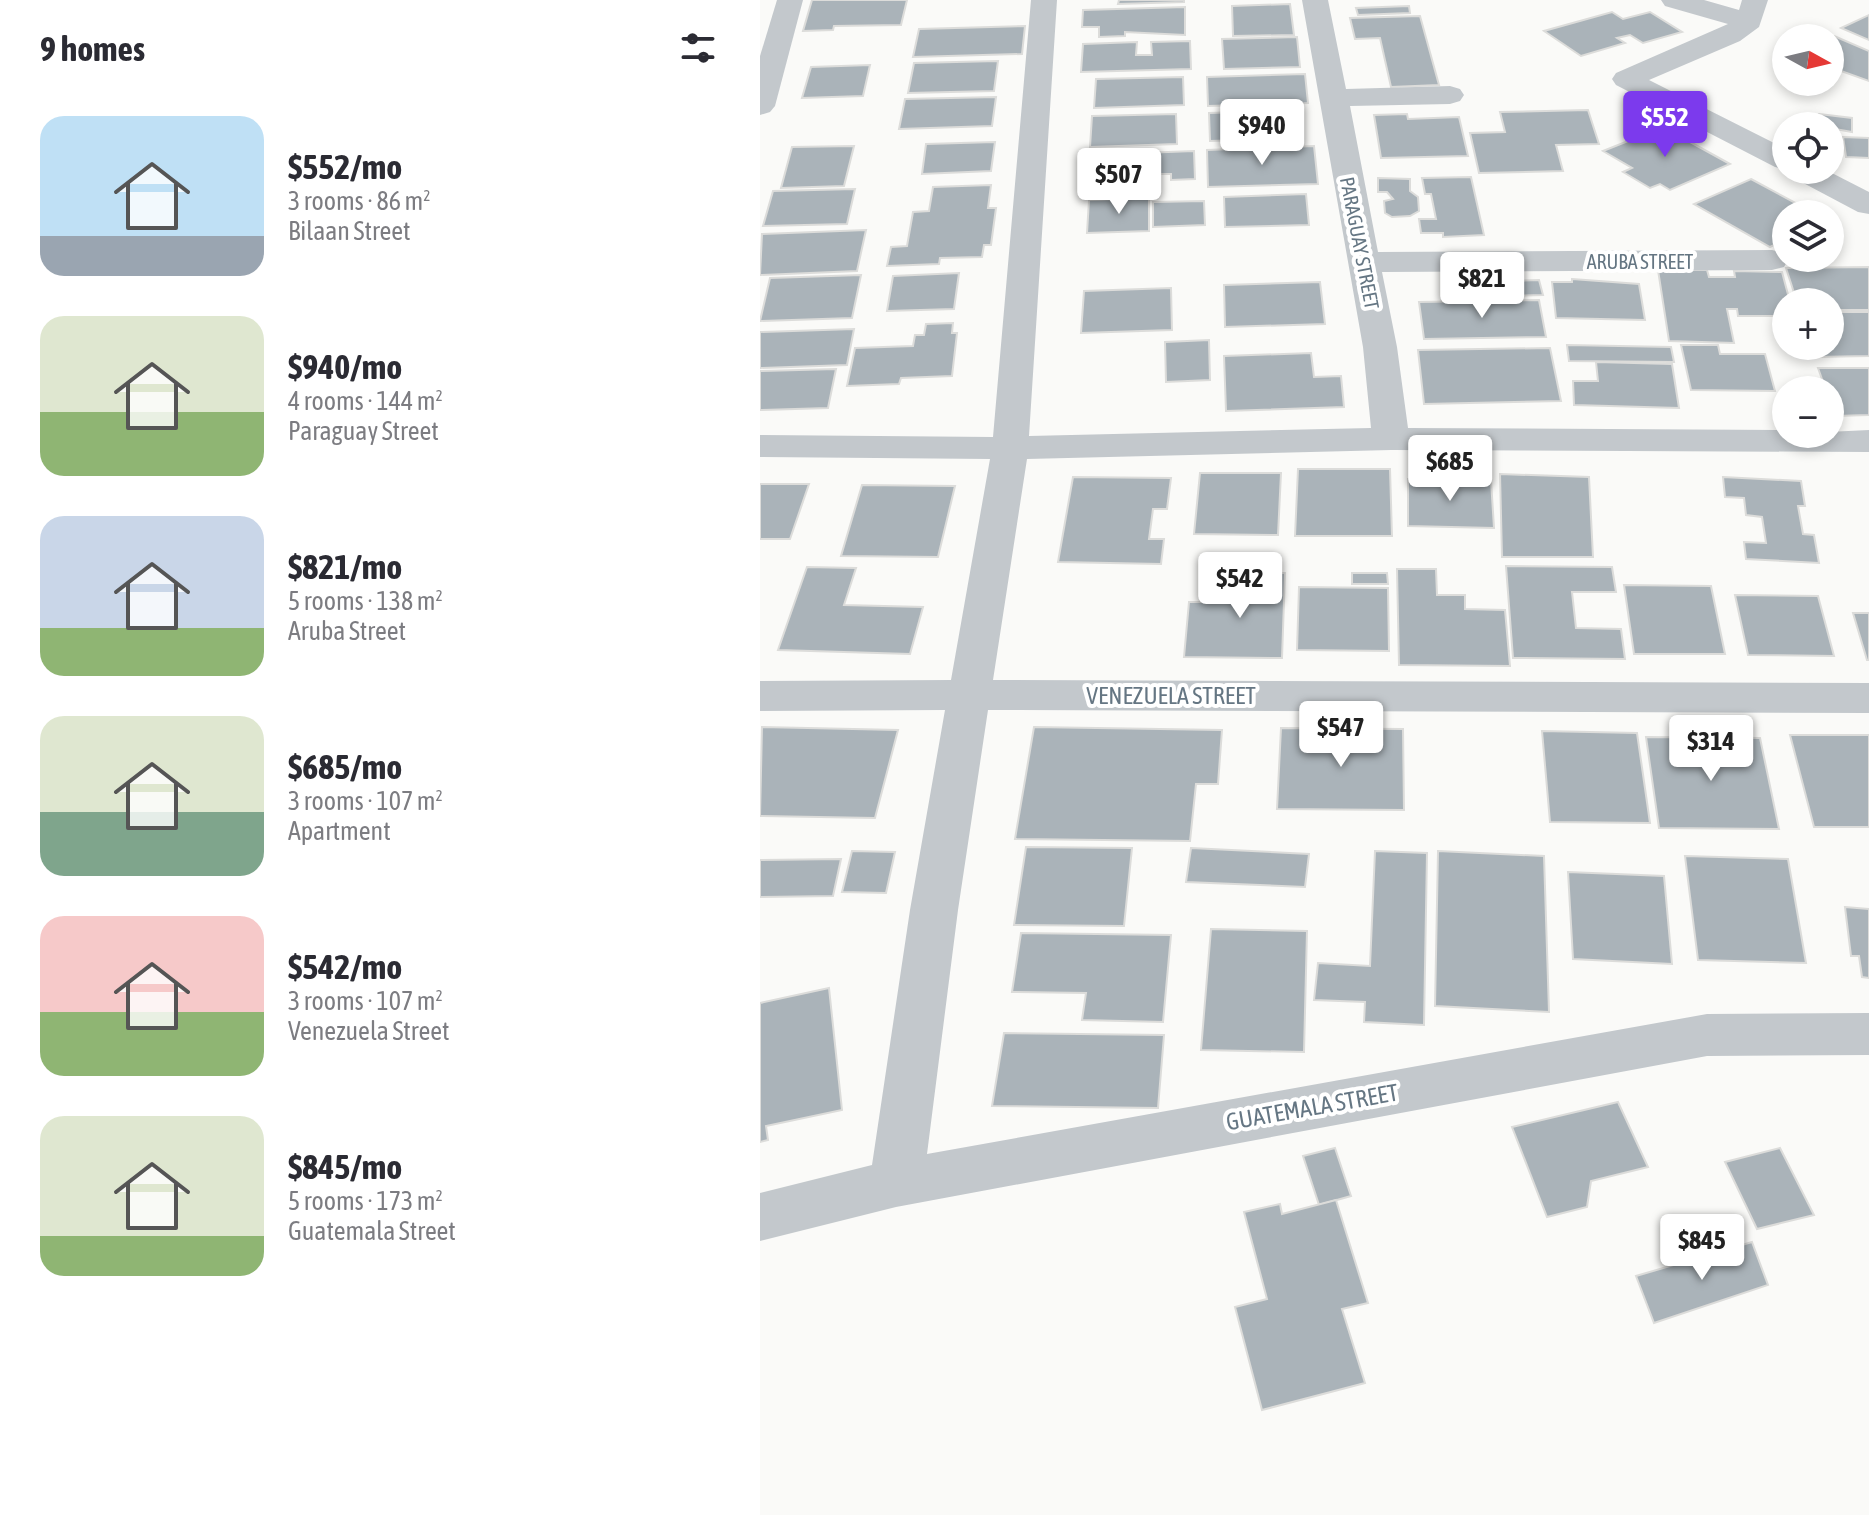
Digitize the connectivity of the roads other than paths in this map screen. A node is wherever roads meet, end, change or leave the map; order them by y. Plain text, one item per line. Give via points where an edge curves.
1 (790, 0) edge
2 (1044, 0) edge
3 (1315, 0) edge
4 (1674, 0) edge
5 (1752, 11) edge
6 (1450, 95) dead end
7 (1333, 98) junction
8 (760, 106) edge
9 (1772, 154) edge
10 (1829, 184) edge
11 (1869, 205) edge
12 (1772, 260) dead end
13 (1364, 262) junction
14 (1391, 439) junction
15 (1869, 441) edge
16 (760, 446) edge
17 (1010, 448) junction
18 (760, 696) edge
19 (969, 696) junction
20 (1869, 698) edge
21 (1869, 1034) edge
22 (896, 1183) junction
23 (760, 1217) edge

1 - 8 street
2 - 17 street
3 - 7 street, PARAGUAY STREET
4 - 5 street
5 - 9 street via 1707,47 1627,77 1629,83
6 - 7 street
7 - 13 street, PARAGUAY STREET
10 - 11 street
12 - 13 street, ARUBA STREET
13 - 14 street, PARAGUAY STREET
14 - 15 street
14 - 17 street
16 - 17 street
17 - 19 street
18 - 19 street, VENEZUELA STREET
19 - 20 street, VENEZUELA STREET
19 - 22 street
21 - 22 street, GUATEMALA STREET via 1707,1035
22 - 23 street, GUATEMALA STREET

